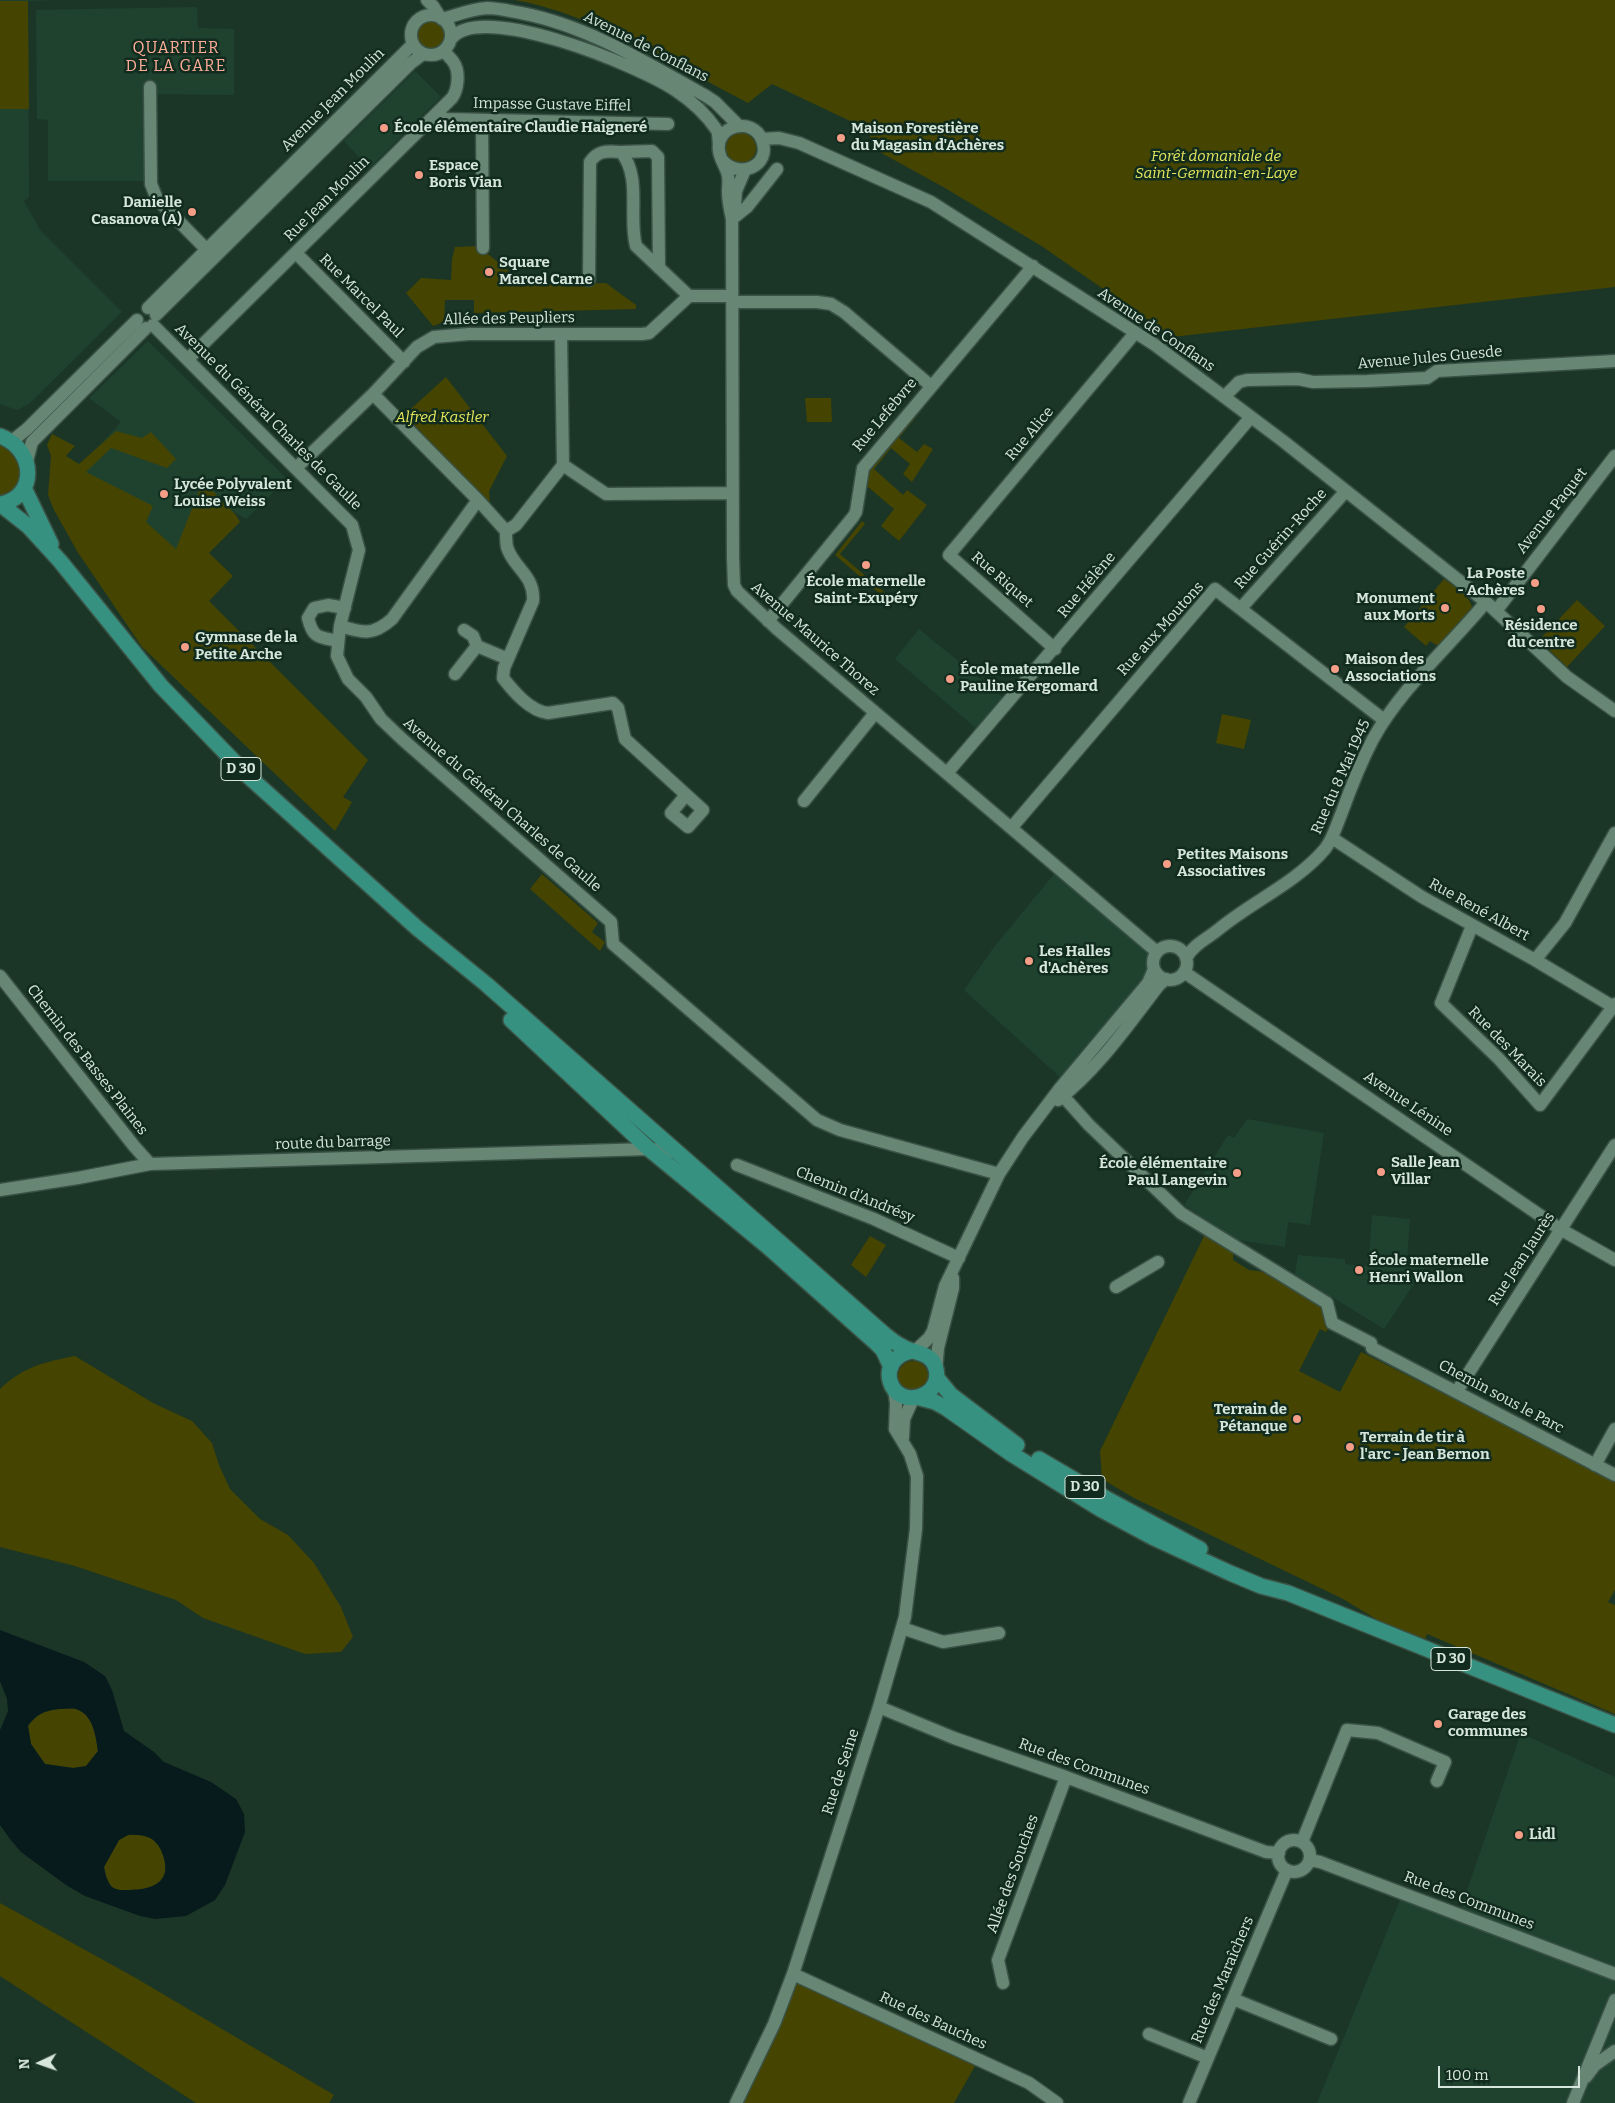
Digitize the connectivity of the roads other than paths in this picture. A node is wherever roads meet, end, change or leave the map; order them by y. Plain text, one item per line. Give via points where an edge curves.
1 (427, 0) edge
2 (441, 18) junction
3 (451, 39) junction
4 (413, 44) junction
5 (444, 51) junction
6 (423, 54) junction
7 (150, 87) dead end
8 (436, 114) junction
9 (482, 120) junction
10 (668, 124) dead end
11 (738, 126) junction
12 (762, 139) junction
13 (719, 144) junction
14 (621, 152) junction
15 (722, 160) junction
16 (745, 170) junction
17 (777, 170) dead end
18 (281, 184) junction
19 (732, 219) junction
20 (483, 248) dead end
21 (207, 250) junction
22 (296, 253) junction
23 (1033, 266) junction
24 (659, 268) junction
25 (589, 280) dead end
26 (689, 296) junction
27 (732, 299) junction
28 (148, 319) junction
29 (1135, 333) junction
30 (561, 334) junction
31 (188, 359) junction
32 (1615, 361) edge
33 (404, 362) junction
34 (931, 386) junction
35 (373, 394) junction
36 (1224, 397) junction
37 (1251, 417) junction
38 (6, 439) edge
39 (1615, 456) edge
40 (27, 461) junction
41 (563, 465) junction
42 (296, 468) junction
43 (24, 488) junction
44 (1345, 492) junction
45 (732, 493) junction
46 (478, 500) junction
47 (0, 504) edge
48 (506, 531) junction
49 (949, 556) joint
50 (60, 561) junction
51 (1486, 602) junction
52 (345, 608) junction
53 (1241, 608) junction
54 (1496, 611) junction
55 (768, 621) junction
56 (340, 626) junction
57 (464, 630) dead end
58 (338, 641) junction
59 (477, 646) junction
60 (1055, 649) junction
61 (508, 659) junction
62 (455, 674) dead end
63 (1615, 711) edge
64 (875, 713) junction
65 (1384, 720) junction
66 (947, 773) junction
67 (686, 795) dead end
68 (804, 801) dead end
69 (1012, 827) junction
70 (1615, 833) edge
71 (1332, 838) junction
72 (1610, 854) edge
73 (1226, 922) junction
74 (1472, 926) junction
75 (417, 928) junction
76 (1177, 948) junction
77 (1157, 952) junction
78 (1186, 958) junction
79 (1535, 960) junction
80 (1154, 969) junction
81 (1184, 972) junction
82 (0, 976) edge
83 (1166, 979) junction
84 (1614, 1005) edge
85 (1063, 1096) junction
86 (1044, 1111) junction
87 (1615, 1145) edge
88 (649, 1149) junction
89 (677, 1153) junction
90 (150, 1164) junction
91 (737, 1165) dead end
92 (999, 1174) junction
93 (0, 1190) edge
94 (1560, 1229) junction
95 (959, 1258) junction
96 (1615, 1260) edge
97 (1158, 1262) dead end
98 (953, 1272) junction
99 (1116, 1287) dead end
100 (913, 1351) junction
101 (890, 1367) junction
102 (937, 1374) junction
103 (894, 1388) junction
104 (1457, 1391) junction
105 (917, 1398) junction
106 (1615, 1429) edge
107 (902, 1441) junction
108 (1595, 1465) junction
109 (1615, 1475) edge
110 (1288, 1593) junction
111 (902, 1628) junction
112 (1000, 1633) dead end
113 (879, 1707) junction
114 (1615, 1725) edge
115 (1066, 1777) junction
116 (1437, 1781) dead end
117 (1302, 1842) junction
118 (1279, 1853) junction
119 (1310, 1860) junction
120 (1287, 1870) junction
121 (793, 1974) junction
122 (1615, 1974) edge
123 (1003, 1983) dead end
124 (1233, 1999) junction
125 (1615, 2000) edge
126 (1149, 2034) dead end
127 (1331, 2038) dead end
128 (1615, 2051) edge
129 (1208, 2058) junction
130 (1583, 2081) junction
131 (736, 2103) edge
132 (1057, 2103) edge
133 (1189, 2103) edge
134 (1573, 2103) edge

1 - 2 street
2 - 3 street via 450,30
2 - 4 street via 428,16 418,20 411,36
2 - 11 street, Avenue de Conflans via 490,8 545,18 573,27 706,96
3 - 5 street
3 - 13 street, Avenue de Conflans via 459,30 494,22 532,28 590,46 675,90 701,111 718,131
4 - 6 street
4 - 18 street, Avenue Jean Moulin
5 - 6 street
5 - 8 street, Rue Jean Moulin via 456,66 457,88
6 - 18 street, Avenue Jean Moulin
7 - 21 street via 153,192
8 - 9 street, Impasse Gustave Eiffel via 446,119
8 - 22 street, Rue Jean Moulin
9 - 10 street, Impasse Gustave Eiffel
9 - 20 street
11 - 12 street via 749,127
11 - 13 street via 722,135
12 - 16 street via 761,159
12 - 23 street, Avenue de Conflans via 779,138 799,143 900,187 932,202
13 - 15 street
14 - 24 street via 628,160 631,178 636,246
14 - 24 street via 652,151 658,157
14 - 25 street via 600,152 590,162
15 - 16 street via 732,169
15 - 19 street, Avenue Maurice Thorez via 728,176
16 - 19 street, Avenue Maurice Thorez via 736,191
17 - 19 street
18 - 21 street, Avenue Jean Moulin
18 - 28 street, Avenue Jean Moulin
19 - 27 street, Avenue Maurice Thorez
21 - 28 street, Avenue Jean Moulin
22 - 31 street, Rue Jean Moulin
22 - 33 street, Rue Marcel Paul
23 - 29 street, Avenue de Conflans
23 - 34 street, Rue Lefebvre
24 - 26 street
26 - 27 street
26 - 30 street, Allée des Peupliers via 649,333
27 - 34 street via 830,304 844,312
27 - 45 street, Avenue Maurice Thorez
28 - 31 street, Avenue du Général Charles de Gaulle
28 - 38 street, Avenue Jean Moulin via 26,429
28 - 40 street, Avenue Jean Moulin via 32,442
29 - 36 street, Avenue de Conflans
29 - 49 street, Rue Alice
30 - 33 street, Allée des Peupliers via 434,336 417,347
30 - 41 street
31 - 42 street, Avenue du Général Charles de Gaulle
32 - 36 street, Avenue Jules Guesde via 1437,371 1427,378 1313,382 1298,379 1247,380 1239,382
33 - 35 street, Allée des Peupliers
34 - 55 street, Rue Lefebvre via 862,468 854,517
35 - 42 street, Allée des Peupliers
35 - 46 street
36 - 37 street, Avenue de Conflans
37 - 44 street, Avenue de Conflans
37 - 60 street, Rue Hélène
38 - 40 main road via 21,450
39 - 54 street, Avenue Paquet
40 - 43 main road via 28,475
41 - 45 street via 606,494
41 - 48 street via 516,525
42 - 52 street, Avenue du Général Charles de Gaulle via 352,525 359,550
43 - 47 main road via 15,498
43 - 50 main road, D 30
44 - 51 street, Avenue de Conflans
44 - 53 street, Rue Guérin-Roche
45 - 55 street, Avenue Maurice Thorez via 734,585
46 - 48 street
46 - 56 street via 387,624 372,632
47 - 50 main road, D 30 via 28,526
48 - 61 street via 507,549 532,584 534,592
49 - 60 street, Rue Riquet
50 - 75 main road, D 30 via 161,686 208,736
51 - 54 street, Avenue de Conflans
51 - 65 street, Rue du 8 Mai 1945
52 - 56 street, Avenue du Général Charles de Gaulle
52 - 58 street via 328,605 314,608 308,618 311,630 318,638
53 - 65 street, Rue aux Moutons
53 - 69 street, Rue aux Moutons via 1216,589
54 - 63 street, Avenue de Conflans via 1567,677
55 - 64 street, Avenue Maurice Thorez
56 - 58 street, Avenue du Général Charles de Gaulle
57 - 59 street via 473,636
58 - 92 street, Avenue du Général Charles de Gaulle via 337,656 342,669 402,739 611,922 613,944 817,1120 835,1128
59 - 61 street
59 - 62 street
60 - 66 street, Rue Hélène
61 - 67 street via 503,678 539,712 613,703 618,708 625,738
64 - 66 street, Avenue Maurice Thorez
64 - 68 street
65 - 71 street, Rue du 8 Mai 1945 via 1354,780
66 - 69 street, Avenue Maurice Thorez
69 - 77 street, Avenue Maurice Thorez
70 - 72 street
71 - 73 street, Rue du 8 Mai 1945 via 1308,866
71 - 74 street, Rue René Albert
72 - 79 street via 1565,923
73 - 76 street, Rue du 8 Mai 1945 via 1196,935
73 - 78 street, Rue du 8 Mai 1945 via 1192,947
74 - 79 street, Rue René Albert
74 - 84 street, Rue des Marais via 1441,1003 1540,1104
75 - 88 main road, D 30
75 - 89 main road, D 30 via 486,984
76 - 77 street via 1165,946
76 - 78 street
77 - 80 street via 1153,960
78 - 81 street
79 - 84 street, Rue René Albert
80 - 83 street
80 - 86 street via 1148,983
81 - 83 street
81 - 94 street, Avenue Lénine
82 - 90 street, Chemin des Basses Plaines
83 - 85 street via 1107,1051
85 - 86 street
85 - 104 street, Chemin sous le Parc via 1181,1214 1327,1303 1332,1323
86 - 92 street
87 - 94 street, Rue Jean Jaurès
88 - 89 street
88 - 90 street, route du barrage
88 - 101 main road, D 30 via 876,1343 883,1350
89 - 100 main road, D 30 via 884,1334
90 - 93 street, route du barrage
91 - 95 street, Chemin d'Andrésy via 874,1219
92 - 95 street
94 - 96 street, Avenue Lénine
94 - 104 street, Rue Jean Jaurès
95 - 98 street
97 - 99 street
98 - 100 street via 941,1298 933,1331
98 - 102 street via 953,1288 936,1358
100 - 101 main road via 898,1356
100 - 102 main road via 930,1358
101 - 103 main road via 890,1382
102 - 105 main road via 931,1390
102 - 110 main road, D 30 via 951,1395 1045,1464
103 - 105 main road via 899,1394
103 - 107 street, Rue de Seine via 895,1429
104 - 108 street, Chemin sous le Parc
105 - 107 street via 904,1419
105 - 110 main road, D 30 via 946,1408 1058,1484 1152,1537 1260,1586
106 - 108 street
107 - 111 street, Rue de Seine via 915,1464 917,1476 916,1529
108 - 109 street, Chemin sous le Parc
110 - 114 main road, D 30
111 - 112 street via 943,1642
111 - 113 street, Rue de Seine
113 - 115 street, Rue des Communes via 954,1738
113 - 121 street, Rue de Seine
115 - 118 street, Rue des Communes via 1266,1852
115 - 123 street, Allée des Souches via 998,1960
116 - 117 street via 1445,1762 1378,1733 1347,1730
117 - 118 street via 1286,1843
117 - 119 street via 1309,1849
118 - 120 street via 1280,1863
119 - 120 street via 1301,1870
119 - 122 street, Rue des Communes
120 - 124 street, Rue des Maraîchers
121 - 131 street, Rue de Seine via 774,2024
121 - 132 street, Rue des Bauches via 1029,2083
124 - 127 street
124 - 129 street, Rue des Maraîchers
125 - 130 street
126 - 129 street
128 - 130 street via 1596,2065
129 - 133 street, Rue des Maraîchers
130 - 134 street

